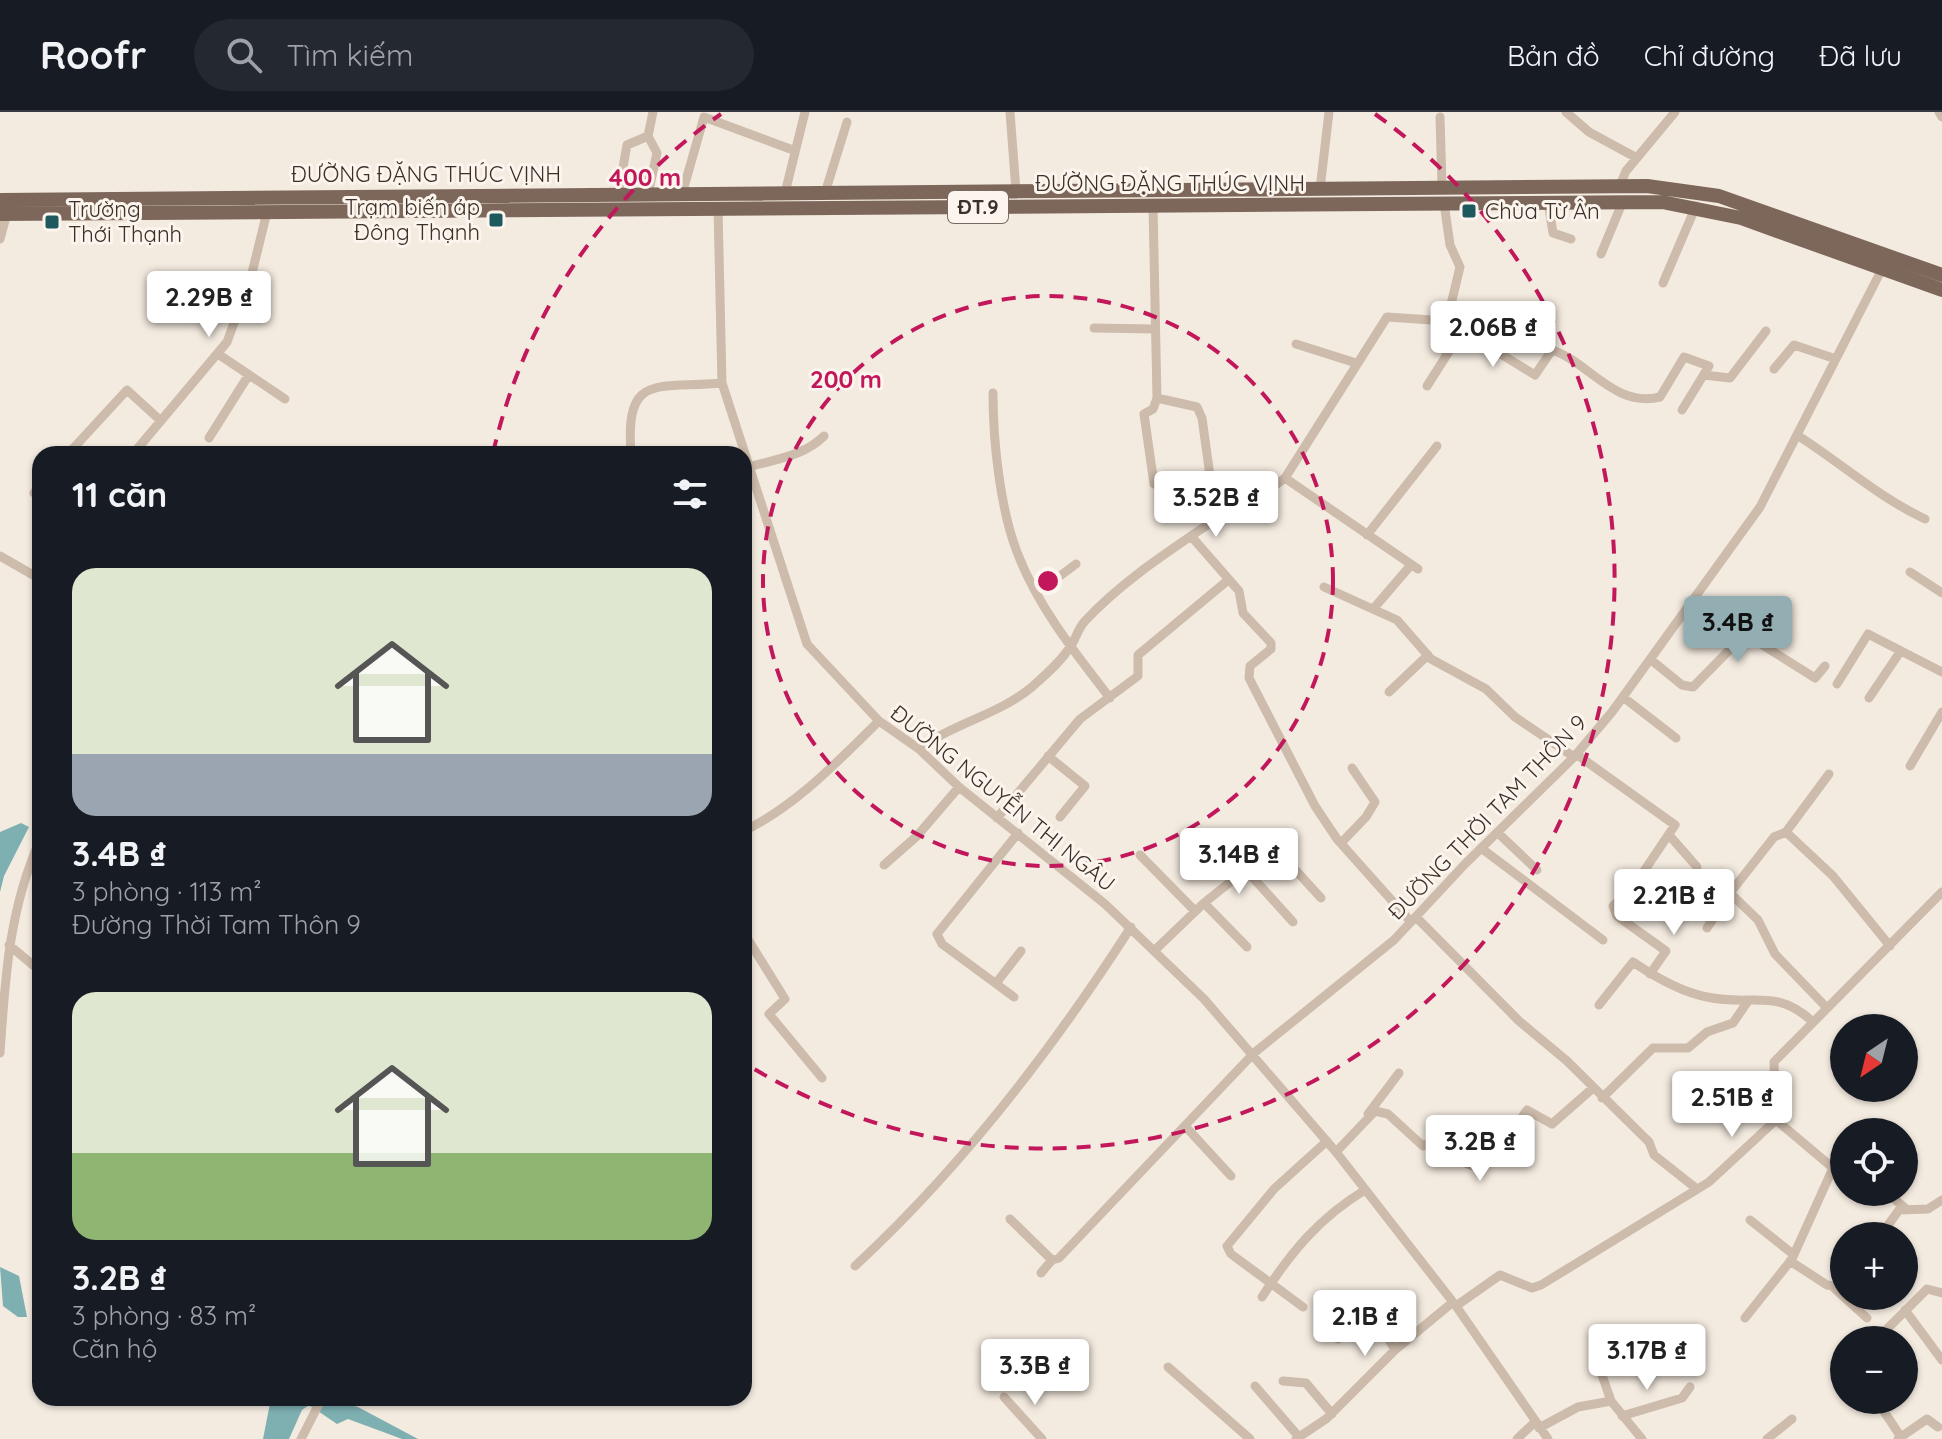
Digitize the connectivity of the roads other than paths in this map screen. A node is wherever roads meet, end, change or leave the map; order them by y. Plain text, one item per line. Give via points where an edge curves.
1 (653, 112) edge
2 (805, 112) edge
3 (1010, 112) edge
4 (1329, 112) edge
5 (1566, 112) edge
6 (1675, 112) edge
7 (1440, 117) dead end
8 (847, 122) dead end
9 (648, 136) junction
10 (793, 150) junction
11 (1637, 158) junction
12 (1320, 189) junction
13 (1016, 191) junction
14 (785, 193) junction
15 (825, 193) junction
16 (1621, 193) junction
17 (648, 194) junction
18 (682, 194) junction
19 (618, 195) junction
20 (1443, 195) junction
21 (0, 200) edge
22 (1548, 202) junction
23 (1153, 206) junction
24 (1696, 206) junction
25 (718, 209) junction
26 (267, 212) junction
27 (4, 214) edge
28 (0, 239) edge
29 (1571, 239) dead end
30 (1601, 254) dead end
31 (1882, 269) junction
32 (1942, 275) edge
33 (1663, 283) dead end
34 (1942, 290) edge
35 (1447, 321) junction
36 (1094, 328) dead end
37 (1154, 329) junction
38 (1462, 331) junction
39 (1766, 331) dead end
40 (1296, 344) dead end
41 (218, 354) junction
42 (1836, 359) junction
43 (1356, 363) junction
44 (1774, 369) dead end
45 (1704, 375) junction
46 (248, 376) junction
47 (722, 383) junction
48 (1427, 386) dead end
49 (993, 393) dead end
50 (1157, 398) junction
51 (285, 399) dead end
52 (1682, 410) dead end
53 (161, 421) junction
54 (1797, 435) junction
55 (824, 436) dead end
56 (209, 438) dead end
57 (75, 446) edge
58 (140, 446) edge
59 (631, 446) edge
60 (742, 446) edge
61 (1437, 446) dead end
62 (752, 466) edge
63 (752, 476) edge
64 (1285, 478) junction
65 (1154, 484) dead end
66 (1216, 519) junction
67 (1925, 519) dead end
68 (1367, 535) junction
69 (1191, 536) junction
70 (0, 556) edge
71 (1076, 564) dead end
72 (1910, 572) dead end
73 (32, 574) edge
74 (1227, 581) junction
75 (1324, 587) dead end
76 (1037, 593) junction
77 (1942, 593) edge
78 (1374, 608) junction
79 (1070, 647) junction
80 (1900, 652) junction
81 (1428, 655) junction
82 (1650, 659) junction
83 (1825, 666) dead end
84 (1941, 670) edge
85 (1837, 684) dead end
86 (1389, 692) dead end
87 (1623, 697) junction
88 (1110, 698) junction
89 (1869, 698) dead end
90 (1942, 712) edge
91 (879, 721) junction
92 (1676, 738) dead end
93 (919, 749) junction
94 (1048, 756) junction
95 (1575, 756) junction
96 (1910, 766) dead end
97 (1352, 768) dead end
98 (1829, 774) dead end
99 (959, 787) junction
100 (1060, 817) dead end
101 (997, 818) junction
102 (752, 827) edge
103 (1786, 832) junction
104 (1018, 833) junction
105 (1498, 833) junction
106 (1669, 835) junction
107 (1341, 843) junction
108 (1481, 848) junction
109 (1140, 855) dead end
110 (32, 861) edge
111 (884, 865) dead end
112 (1697, 867) dead end
113 (1246, 870) junction
114 (1537, 870) dead end
115 (1942, 892) edge
116 (1730, 893) junction
117 (1321, 898) dead end
118 (1204, 903) junction
119 (1195, 911) junction
120 (1413, 920) junction
121 (1293, 922) dead end
122 (1131, 927) junction
123 (1707, 928) dead end
124 (1603, 940) dead end
125 (9, 945) junction
126 (752, 946) edge
127 (1890, 946) junction
128 (1247, 947) dead end
129 (1155, 950) junction
130 (1021, 951) dead end
131 (32, 964) edge
132 (1650, 974) junction
133 (997, 982) junction
134 (1014, 997) dead end
135 (1748, 1001) junction
136 (1599, 1005) dead end
137 (1827, 1008) junction
138 (1813, 1022) junction
139 (0, 1053) edge
140 (1254, 1053) junction
141 (1399, 1073) dead end
142 (822, 1078) dead end
143 (1593, 1088) junction
144 (1602, 1098) junction
145 (1366, 1117) junction
146 (1776, 1120) junction
147 (1185, 1126) junction
148 (1327, 1141) junction
149 (1336, 1152) junction
150 (1231, 1176) dead end
151 (1697, 1189) junction
152 (1365, 1190) junction
153 (1942, 1200) edge
154 (1903, 1206) edge
155 (1905, 1208) junction
156 (1010, 1219) dead end
157 (1750, 1220) dead end
158 (1892, 1222) edge
159 (1792, 1258) junction
160 (1052, 1260) junction
161 (855, 1266) dead end
162 (1041, 1273) dead end
163 (1271, 1283) junction
164 (1830, 1284) edge
165 (1942, 1293) edge
166 (1262, 1297) dead end
167 (1918, 1298) edge
168 (1454, 1304) junction
169 (1303, 1307) dead end
170 (1858, 1310) edge
171 (1905, 1310) joint
172 (1745, 1318) dead end
173 (1867, 1318) dead end
174 (1892, 1326) edge
175 (1338, 1339) dead end
176 (1395, 1350) junction
177 (1594, 1352) dead end
178 (1942, 1360) edge
179 (1168, 1367) dead end
180 (1283, 1381) dead end
181 (1255, 1386) dead end
182 (1690, 1387) dead end
183 (1004, 1397) dead end
184 (1611, 1401) junction
185 (318, 1406) edge
186 (1332, 1414) junction
187 (1885, 1414) edge
188 (1622, 1416) junction
189 (1792, 1419) dead end
190 (1537, 1425) junction
191 (1938, 1427) dead end
192 (1298, 1438) edge
193 (1899, 1438) edge
194 (301, 1439) edge
195 (1042, 1439) edge
196 (1250, 1439) edge
197 (1517, 1439) edge
198 (1548, 1439) edge
199 (1642, 1439) edge
200 (1767, 1439) edge

1 - 9 street
2 - 10 street
3 - 13 street
4 - 12 street
5 - 11 street via 1589,132
6 - 11 street
7 - 20 street
8 - 15 street
9 - 17 street via 657,153
9 - 19 street via 627,145
10 - 14 street
10 - 18 street via 704,117
11 - 16 street
12 - 13 main road, ĐƯỜNG ĐẶNG THÚC VỊNH / ĐT.9
12 - 20 main road, ĐƯỜNG ĐẶNG THÚC VỊNH / ĐT.9
13 - 15 main road, ĐƯỜNG ĐẶNG THÚC VỊNH / ĐT.9
14 - 15 main road, ĐƯỜNG ĐẶNG THÚC VỊNH / ĐT.9
14 - 18 main road, ĐƯỜNG ĐẶNG THÚC VỊNH / ĐT.9
16 - 20 main road, ĐƯỜNG ĐẶNG THÚC VỊNH / ĐT.9
16 - 22 main road, ĐƯỜNG ĐẶNG THÚC VỊNH / ĐT.9
16 - 24 main road, ĐƯỜNG ĐẶNG THÚC VỊNH / ĐT.9
16 - 30 street
16 - 32 main road, ĐƯỜNG ĐẶNG THÚC VỊNH / ĐT.9 via 1670,188 1719,196
17 - 18 main road, ĐƯỜNG ĐẶNG THÚC VỊNH / ĐT.9
17 - 19 main road, ĐƯỜNG ĐẶNG THÚC VỊNH / ĐT.9
19 - 21 main road, ĐƯỜNG ĐẶNG THÚC VỊNH / ĐT.9
20 - 22 main road, ĐƯỜNG ĐẶNG THÚC VỊNH / ĐT.9
20 - 23 main road, ĐƯỜNG ĐẶNG THÚC VỊNH / ĐT.9
20 - 35 street via 1450,245 1460,267
22 - 29 street via 1553,233
23 - 25 main road, ĐƯỜNG ĐẶNG THÚC VỊNH / ĐT.9
23 - 37 street
24 - 31 main road, ĐƯỜNG ĐẶNG THÚC VỊNH / ĐT.9
24 - 33 street
25 - 26 main road, ĐƯỜNG ĐẶNG THÚC VỊNH / ĐT.9
25 - 47 street, ĐƯỜNG NGUYỄN THỊ NGÂU
26 - 27 main road, ĐƯỜNG ĐẶNG THÚC VỊNH / ĐT.9
26 - 41 street via 236,323
27 - 28 street
31 - 34 main road, ĐƯỜNG ĐẶNG THÚC VỊNH / ĐT.9
31 - 42 street, ĐƯỜNG THỜI TAM THÔN 9
35 - 38 street
35 - 43 street via 1387,317
36 - 37 street
37 - 50 street
38 - 45 street via 1535,375 1552,350 1566,354 1607,388 1642,398 1660,397 1684,357 1709,366
38 - 48 street
39 - 45 street via 1730,378
40 - 43 street
41 - 46 street
41 - 53 street
42 - 44 street via 1794,345
42 - 54 street, ĐƯỜNG THỜI TAM THÔN 9
43 - 64 street
45 - 52 street
46 - 51 street
46 - 56 street
47 - 59 street via 647,390 636,398 630,418
47 - 60 street, ĐƯỜNG NGUYỄN THỊ NGÂU
49 - 76 street via 994,431 1016,551
50 - 65 street via 1144,414
50 - 66 street via 1197,407
53 - 57 street via 127,390
53 - 58 street
54 - 67 street via 1889,502
54 - 82 street, ĐƯỜNG THỜI TAM THÔN 9 via 1760,507
55 - 62 street via 793,455
61 - 68 street
63 - 91 street, ĐƯỜNG NGUYỄN THỊ NGÂU via 807,644
64 - 66 street via 1251,503
64 - 68 street
66 - 69 street
68 - 78 street via 1414,567
69 - 74 street
69 - 79 street via 1106,600 1082,624
70 - 73 street
71 - 76 street
72 - 77 street
74 - 88 street via 1138,655 1138,676
74 - 107 street via 1239,591 1247,619 1273,646 1250,666 1249,678 1315,806
75 - 78 street
76 - 79 street
78 - 81 street via 1397,620
79 - 88 street
79 - 93 street via 1029,689
80 - 84 street
80 - 85 street via 1868,634
80 - 89 street
81 - 86 street
81 - 95 street via 1486,689 1515,717
82 - 83 street via 1682,685 1693,687 1745,634 1815,678
82 - 87 street, ĐƯỜNG THỜI TAM THÔN 9
87 - 92 street
87 - 95 street, ĐƯỜNG THỜI TAM THÔN 9
88 - 94 street via 1080,719
90 - 96 street
91 - 93 street, ĐƯỜNG NGUYỄN THỊ NGÂU
91 - 102 street via 803,793
93 - 99 street, ĐƯỜNG NGUYỄN THỊ NGÂU
94 - 100 street via 1085,786
94 - 101 street
95 - 105 street, ĐƯỜNG THỜI TAM THÔN 9
95 - 106 street via 1675,825
97 - 107 street via 1375,802
98 - 103 street
99 - 101 street, ĐƯỜNG NGUYỄN THỊ NGÂU
99 - 111 street
101 - 104 street, ĐƯỜNG NGUYỄN THỊ NGÂU
103 - 116 street via 1774,837
103 - 127 street via 1833,876
104 - 122 street, ĐƯỜNG NGUYỄN THỊ NGÂU
104 - 133 street via 937,934 942,944
105 - 108 street, ĐƯỜNG THỜI TAM THÔN 9
105 - 114 street
106 - 112 street
106 - 132 street via 1634,886 1613,906 1617,916 1666,951
107 - 120 street
108 - 120 street, ĐƯỜNG THỜI TAM THÔN 9
108 - 124 street
109 - 119 street
110 - 125 street via 15,907
113 - 117 street via 1269,851 1280,853
113 - 118 street
113 - 121 street
115 - 127 street
116 - 123 street
116 - 137 street via 1758,920 1775,954
118 - 119 street
118 - 128 street
119 - 129 street
120 - 140 street, ĐƯỜNG THỜI TAM THÔN 9 via 1344,983
120 - 143 street
122 - 129 street, ĐƯỜNG NGUYỄN THỊ NGÂU
122 - 161 street via 1068,1020 959,1162
125 - 131 street
125 - 139 street
126 - 142 street via 785,999 769,1014
127 - 137 street
129 - 140 street, ĐƯỜNG NGUYỄN THỊ NGÂU
130 - 133 street
132 - 135 street via 1707,997
132 - 136 street via 1633,962
133 - 134 street
135 - 138 street via 1785,1001
135 - 144 street via 1733,1023 1707,1032 1688,1048 1653,1048
137 - 138 street
138 - 146 street via 1774,1062
140 - 147 street, ĐƯỜNG THỜI TAM THÔN 9
140 - 148 street, ĐƯỜNG NGUYỄN THỊ NGÂU
141 - 145 street
143 - 144 street
143 - 145 street via 1552,1124 1527,1110 1476,1167 1429,1143 1423,1146 1388,1114 1375,1111
144 - 151 street via 1649,1142 1654,1155
145 - 149 street
146 - 151 street
146 - 159 street via 1833,1168
147 - 150 street
147 - 160 street, ĐƯỜNG THỜI TAM THÔN 9 via 1070,1248
148 - 149 street, ĐƯỜNG NGUYỄN THỊ NGÂU
148 - 163 street via 1274,1189 1227,1246
149 - 152 street, ĐƯỜNG NGUYỄN THỊ NGÂU
151 - 168 street via 1541,1285 1525,1286 1500,1275
152 - 163 street via 1306,1234
152 - 168 street, ĐƯỜNG NGUYỄN THỊ NGÂU
153 - 155 street via 1919,1211
154 - 155 street
155 - 158 street
156 - 160 street
157 - 159 street
159 - 164 street
159 - 172 street
160 - 162 street, ĐƯỜNG THỜI TAM THÔN 9
163 - 166 street
163 - 169 street
165 - 167 street via 1927,1289
168 - 176 street
168 - 190 street, ĐƯỜNG NGUYỄN THỊ NGÂU
170 - 173 street
171 - 174 street
171 - 178 street
175 - 176 street via 1374,1314
176 - 186 street
177 - 184 street
179 - 196 street
180 - 186 street via 1306,1383
181 - 192 street
182 - 188 street via 1682,1398
183 - 195 street
184 - 188 street
184 - 190 street via 1578,1407
185 - 194 street
186 - 192 street
187 - 193 street
188 - 199 street
189 - 200 street
190 - 197 street
190 - 198 street, ĐƯỜNG NGUYỄN THỊ NGÂU
191 - 193 street via 1927,1419

